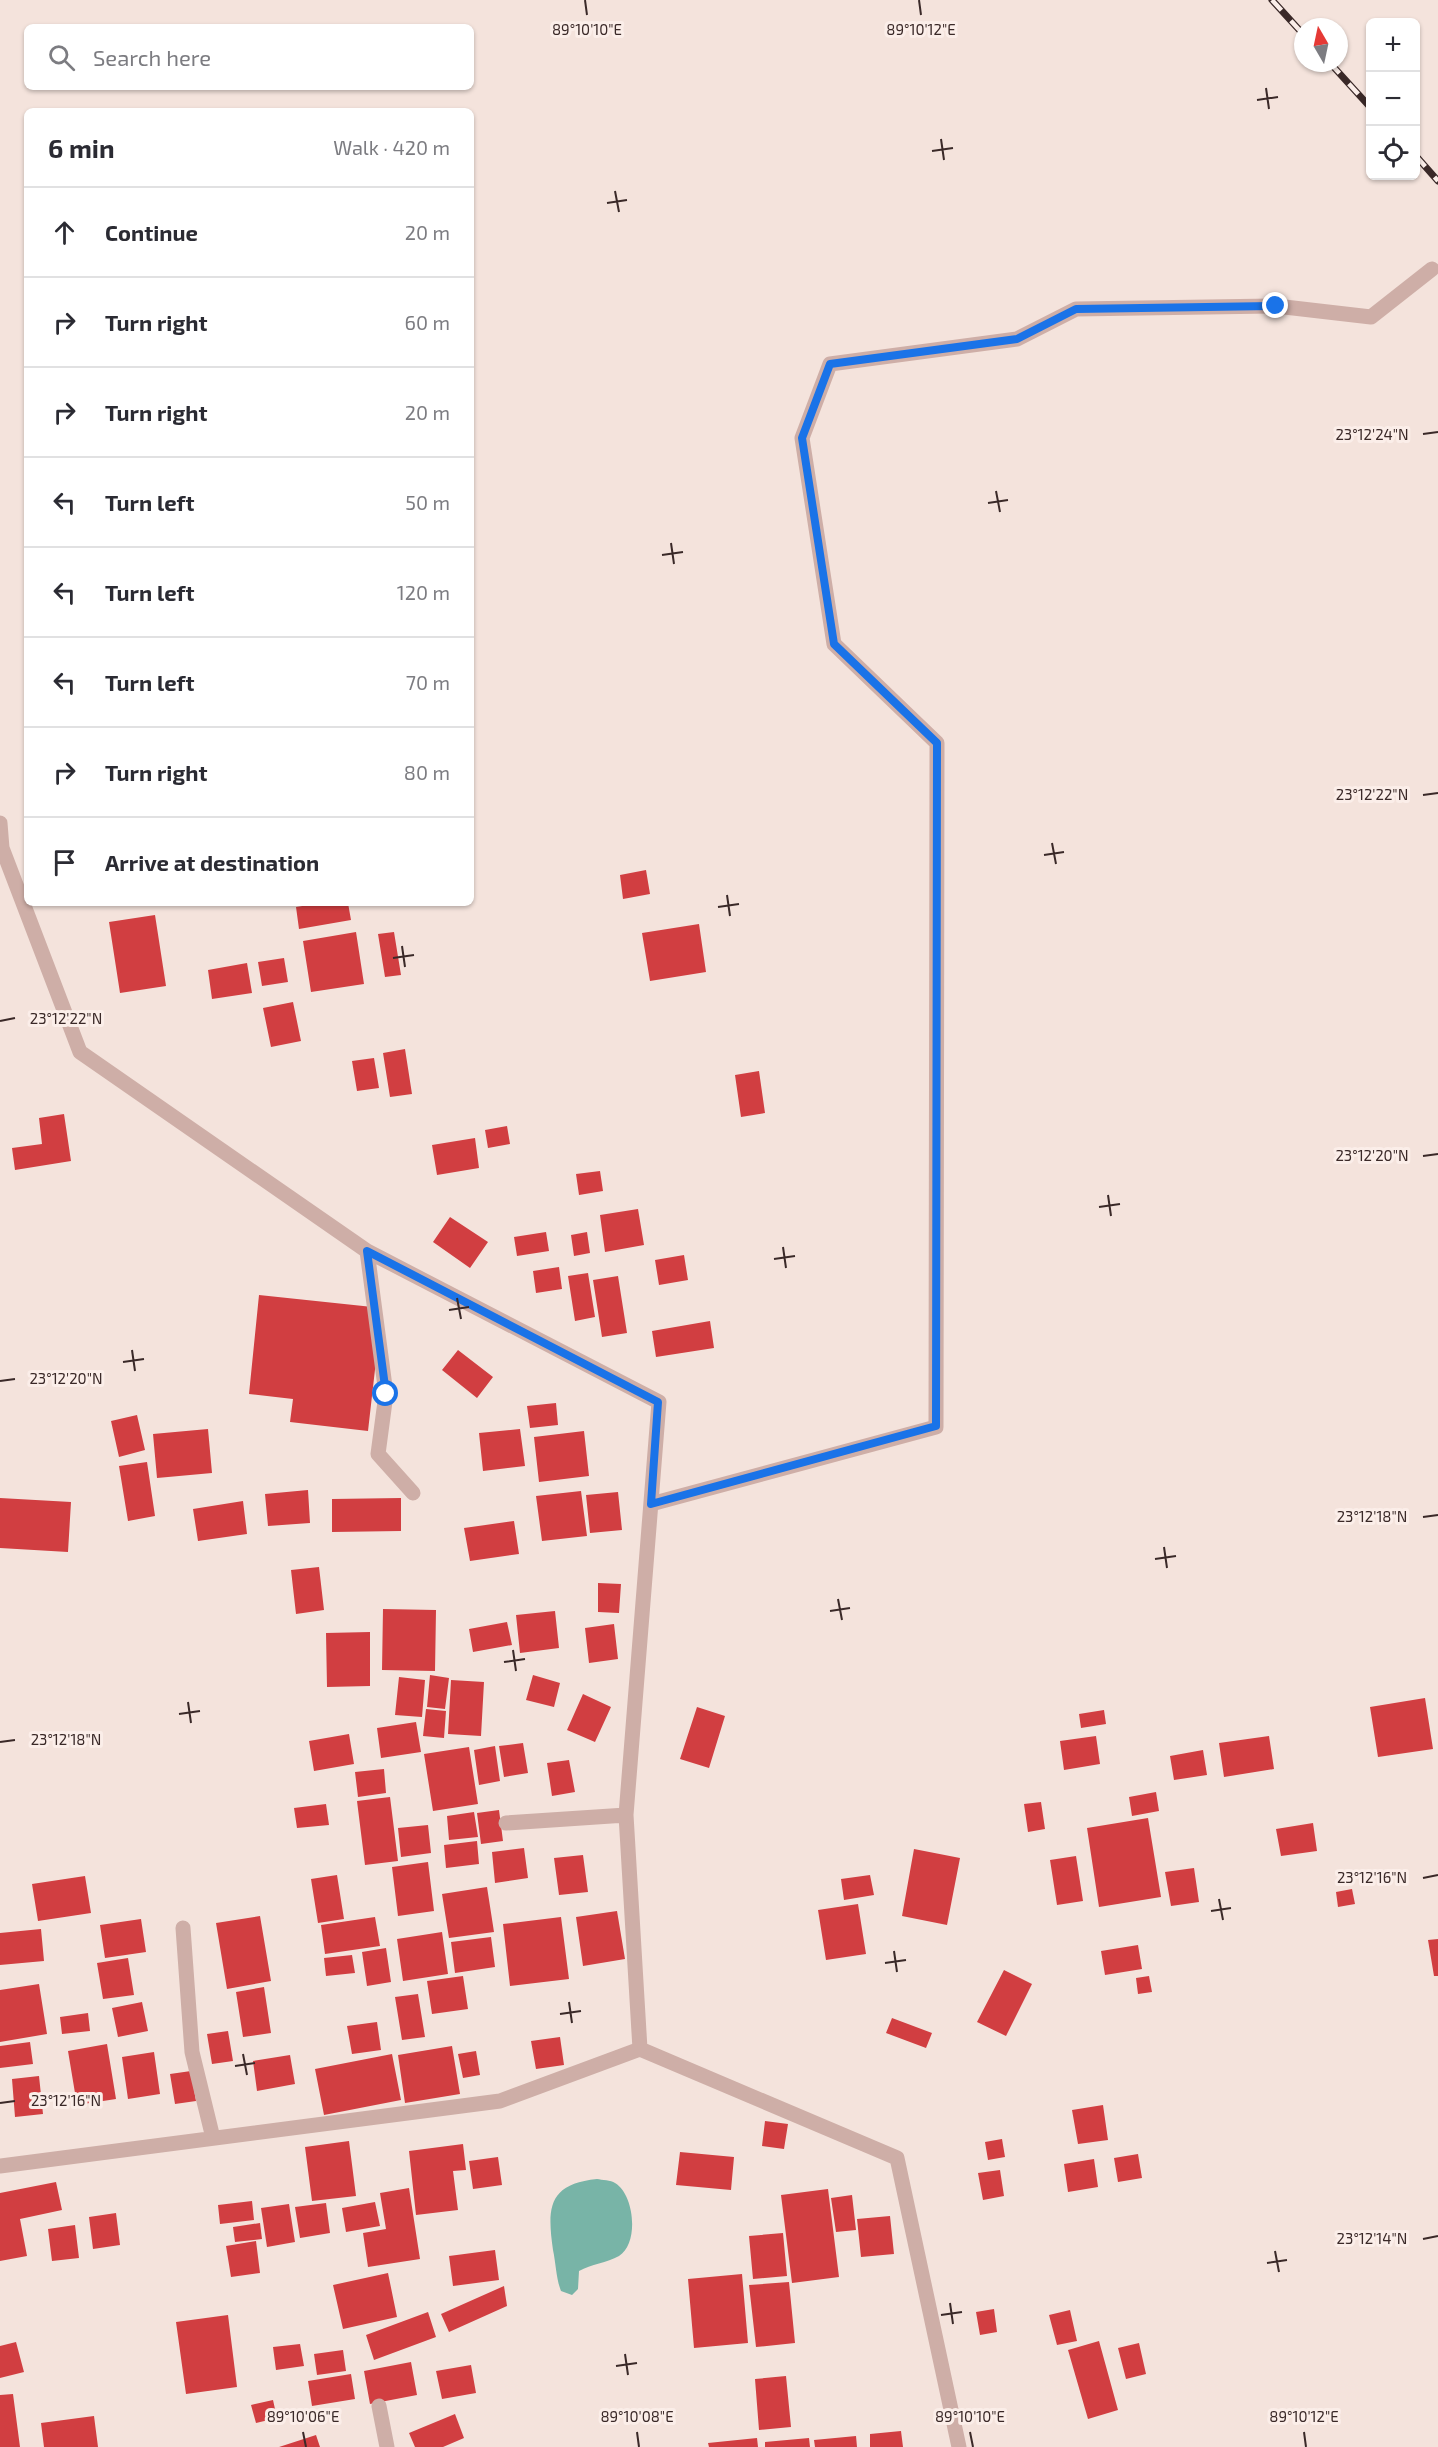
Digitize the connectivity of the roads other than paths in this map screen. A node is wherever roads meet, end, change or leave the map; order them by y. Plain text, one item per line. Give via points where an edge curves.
1 (1432, 269) dead end
2 (0, 823) edge
3 (24, 906) edge
4 (24, 906) edge
5 (367, 1251) junction
6 (412, 1493) dead end
7 (651, 1504) junction
8 (626, 1815) junction
9 (506, 1822) dead end
10 (183, 1928) dead end
11 (640, 2049) junction
12 (213, 2138) junction
13 (0, 2166) edge
14 (379, 2406) dead end
15 (387, 2447) edge
16 (959, 2447) edge

1 - 7 street via 1371,317 1276,306 1076,309 1017,339 830,364 802,438 834,644 937,743 936,1426
2 - 4 street via 2,848
3 - 5 street via 80,1052
5 - 6 street via 386,1394 378,1454
5 - 7 street via 658,1402
7 - 8 street
8 - 9 street
8 - 11 street
10 - 12 street via 192,2052
11 - 12 street via 500,2101
11 - 16 street via 897,2158
12 - 13 street
14 - 15 street

